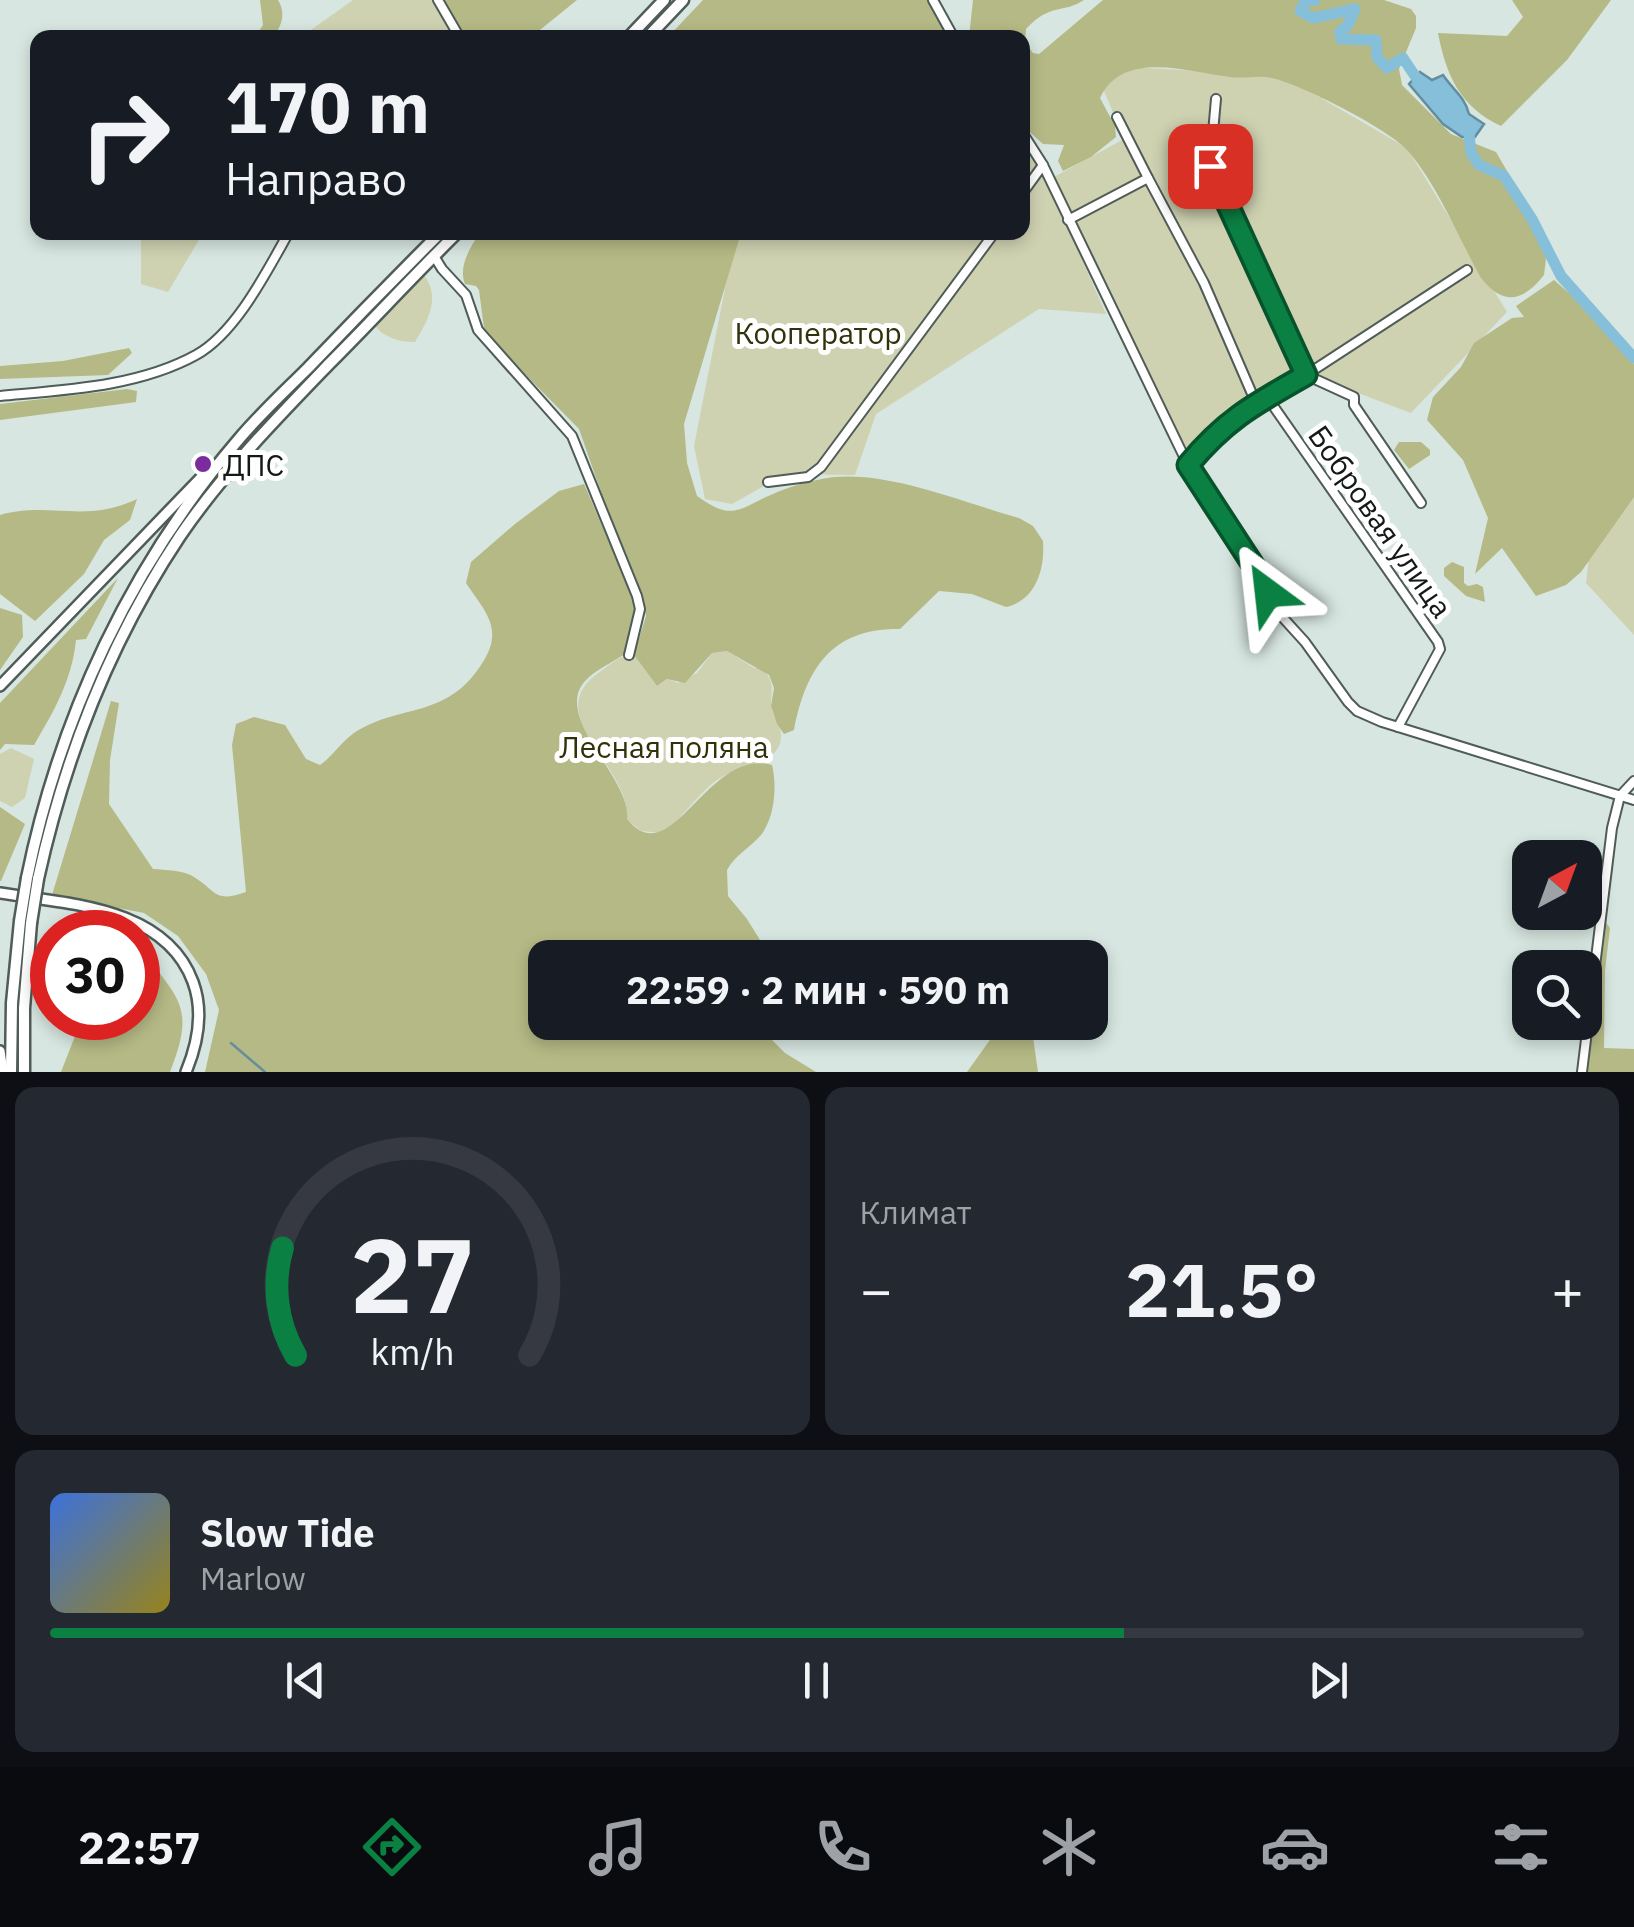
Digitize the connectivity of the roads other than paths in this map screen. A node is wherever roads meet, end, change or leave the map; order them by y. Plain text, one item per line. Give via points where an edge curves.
1 (438, 0) edge
2 (664, 0) edge
3 (683, 0) edge
4 (933, 0) edge
5 (455, 30) edge
6 (636, 30) edge
7 (655, 30) edge
8 (950, 30) edge
9 (1216, 98) dead end
10 (1118, 118) dead end
11 (1030, 145) edge
12 (1043, 165) junction
13 (1148, 178) junction
14 (1030, 183) edge
15 (1068, 220) junction
16 (284, 240) edge
17 (433, 240) edge
18 (450, 240) edge
19 (989, 240) edge
20 (434, 256) junction
21 (1467, 270) dead end
22 (1306, 375) junction
23 (0, 396) edge
24 (1268, 396) junction
25 (1256, 403) junction
26 (241, 436) junction
27 (1188, 465) junction
28 (768, 482) dead end
29 (1422, 503) dead end
30 (629, 655) dead end
31 (0, 686) edge
32 (1398, 727) junction
33 (1634, 781) edge
34 (1620, 796) junction
35 (1634, 800) edge
36 (33, 878) junction
37 (0, 893) edge
38 (25, 922) junction
39 (0, 1051) edge
40 (3, 1072) edge
41 (11, 1072) edge
42 (24, 1072) edge
43 (186, 1072) edge
44 (1582, 1072) edge

1 - 5 street
2 - 6 highway
3 - 7 highway
4 - 8 street
9 - 22 street via 1210,166
10 - 13 street
11 - 12 street
12 - 14 street
12 - 15 street
13 - 15 street
13 - 25 street via 1204,282
15 - 27 street
16 - 23 street via 230,324 198,354 86,388
17 - 26 highway
18 - 20 highway
19 - 28 street via 821,467 808,476
20 - 30 street via 466,295 478,330 572,436 640,610
20 - 36 highway via 251,448 181,535 90,706
21 - 22 street
22 - 24 street
22 - 29 street via 1354,396 1354,406
24 - 25 street
24 - 32 street, Бобровая улица via 1438,642
25 - 27 street via 1212,435
26 - 31 main road
26 - 36 highway via 178,520 106,641 60,749
27 - 32 street via 1282,620 1348,702
32 - 34 street
33 - 34 street
34 - 35 street
34 - 44 street
36 - 38 highway, bridge
37 - 43 main road via 102,911 164,940 186,967 198,1002 197,1038
38 - 41 highway via 12,1003
38 - 42 highway
39 - 40 main road

